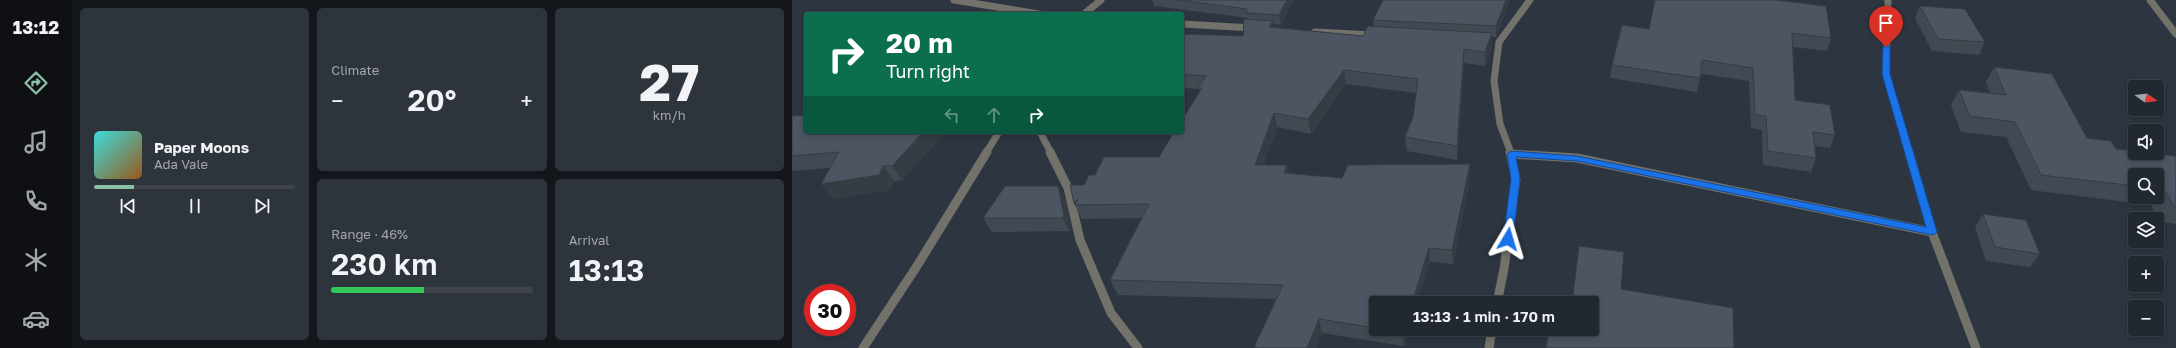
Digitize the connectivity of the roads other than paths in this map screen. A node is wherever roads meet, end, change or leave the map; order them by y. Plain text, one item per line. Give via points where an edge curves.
1 (954, 0) edge
2 (1101, 0) edge
3 (1530, 0) edge
4 (1888, 0) edge
5 (2150, 0) edge
6 (1027, 12) edge
7 (1086, 12) edge
8 (1184, 24) edge
9 (1261, 29) edge
10 (1309, 31) edge
11 (2176, 34) edge
12 (1380, 35) edge
13 (999, 134) edge
14 (1041, 134) edge
15 (1511, 154) junction
16 (1932, 232) junction
17 (1498, 296) edge
18 (1491, 336) edge
19 (863, 348) edge
20 (1138, 348) edge
21 (1489, 348) edge
22 (1976, 348) edge

1 - 6 street
2 - 7 street
3 - 15 street via 1495,42 1494,81 1500,124
4 - 16 street via 1886,74
5 - 11 street
8 - 9 street
10 - 12 street
13 - 19 street
14 - 20 street via 1068,188 1080,240 1111,313
15 - 16 street via 1577,158
15 - 17 street via 1516,179
16 - 22 street
18 - 21 street

